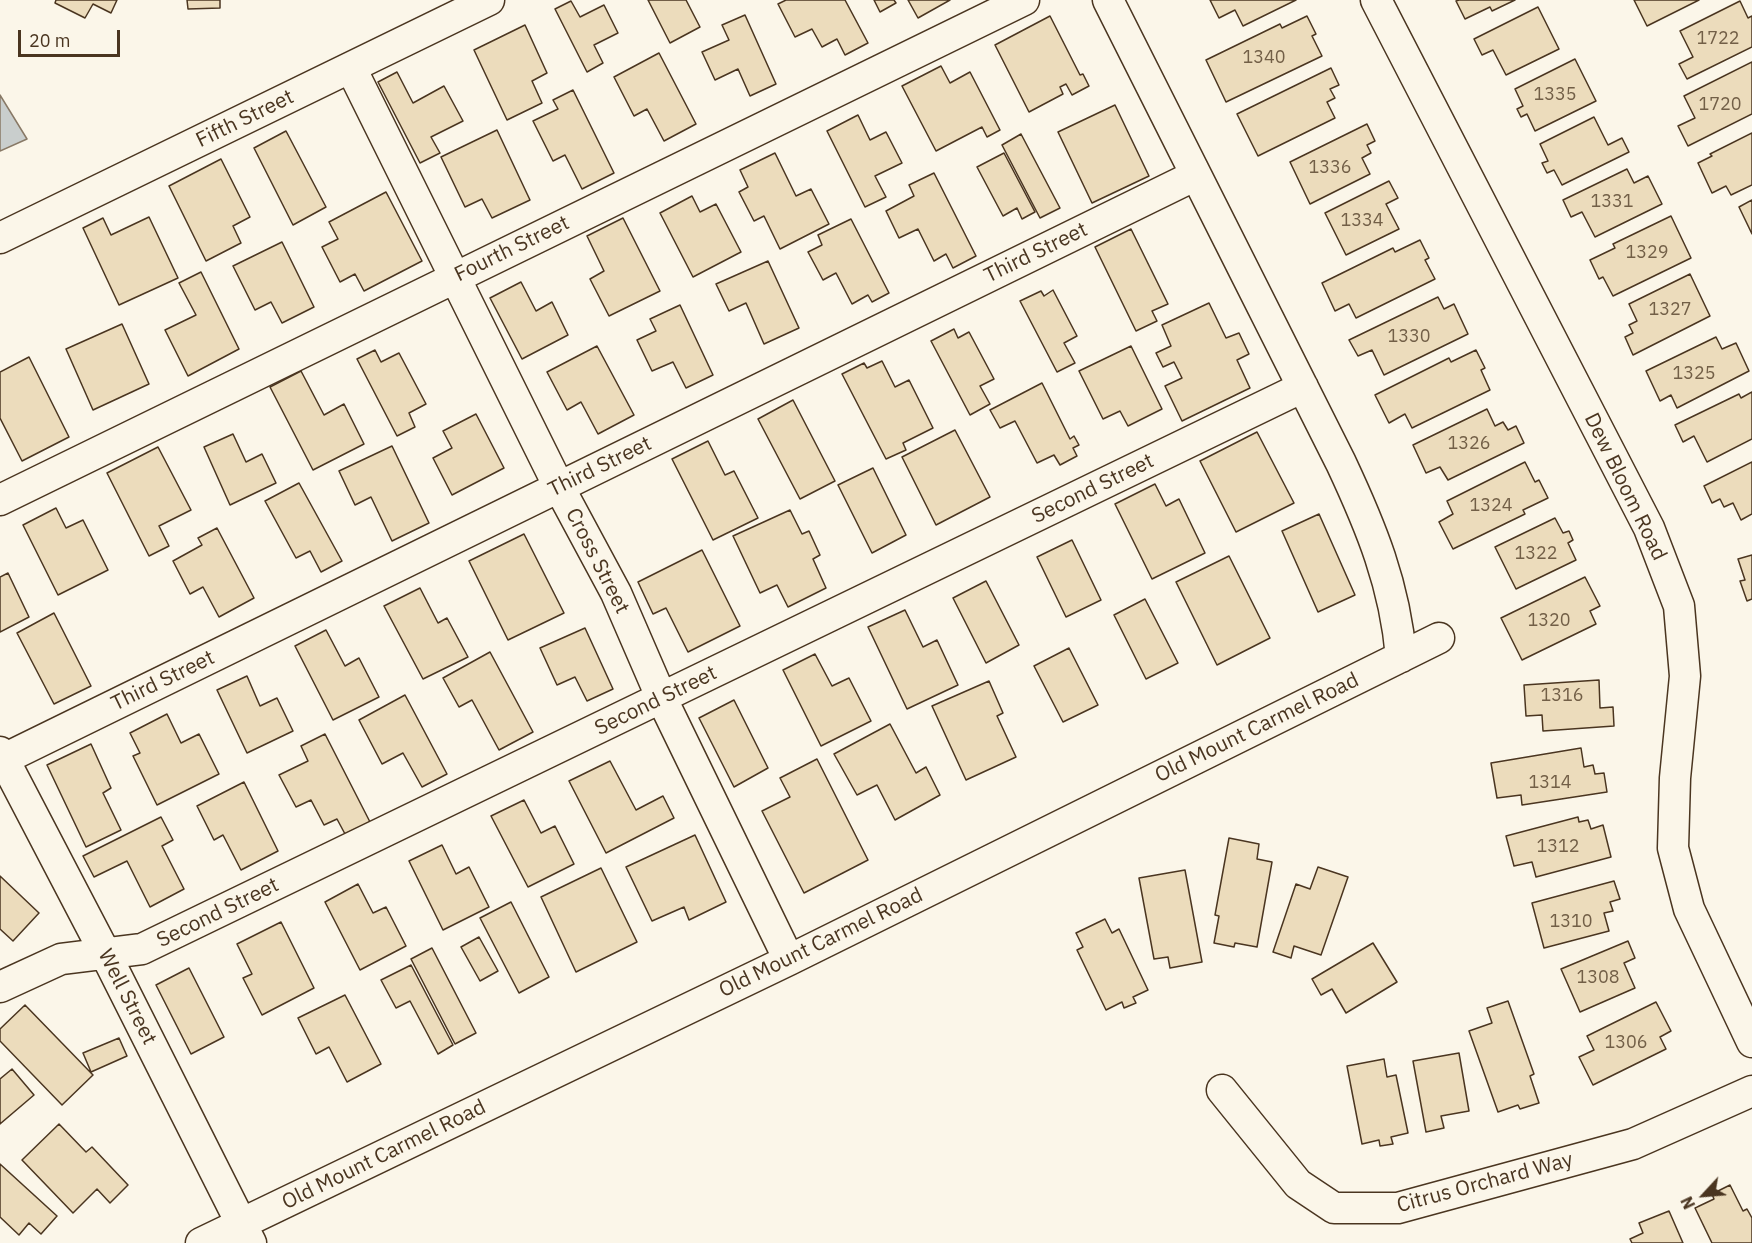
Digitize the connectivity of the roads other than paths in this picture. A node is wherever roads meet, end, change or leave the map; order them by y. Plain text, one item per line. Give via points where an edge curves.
1 (489, 0) edge
2 (1024, 0) edge
3 (1108, 0) edge
4 (1376, 0) edge
5 (351, 68) junction
6 (1196, 175) junction
7 (0, 238) edge
8 (454, 277) junction
9 (1303, 387) junction
10 (559, 487) junction
11 (0, 500) edge
12 (1439, 638) dead end
13 (1401, 657) junction
14 (662, 699) junction
15 (2, 756) edge
16 (106, 955) junction
17 (789, 960) junction
18 (0, 987) edge
19 (1752, 1042) edge
20 (1222, 1090) dead end
21 (1752, 1090) edge
22 (246, 1233) edge
23 (201, 1243) edge

1 - 5 street, Fifth Street
2 - 8 street, Fourth Street
3 - 6 street
4 - 19 street, Dew Bloom Road via 1649,528 1678,606 1685,676 1673,848 1689,909
5 - 7 street, Fifth Street
5 - 8 street, Cross Street
6 - 9 street
6 - 10 street, Third Street
8 - 10 street, Cross Street
8 - 11 street, Fourth Street
9 - 13 street via 1373,534 1392,597
9 - 14 street, Second Street
10 - 14 street, Cross Street via 616,593
10 - 15 street, Third Street
12 - 13 street, Old Mount Carmel Road
13 - 17 street, Old Mount Carmel Road
14 - 16 street, Second Street via 142,949
14 - 17 street, Cross Street
15 - 16 street, Well Street
16 - 18 street, Second Street via 61,959
16 - 22 street, Well Street
17 - 22 street, Old Mount Carmel Road
20 - 21 street, Citrus Orchard Way via 1298,1184 1334,1208 1398,1208 1633,1144
22 - 23 street, Old Mount Carmel Road

